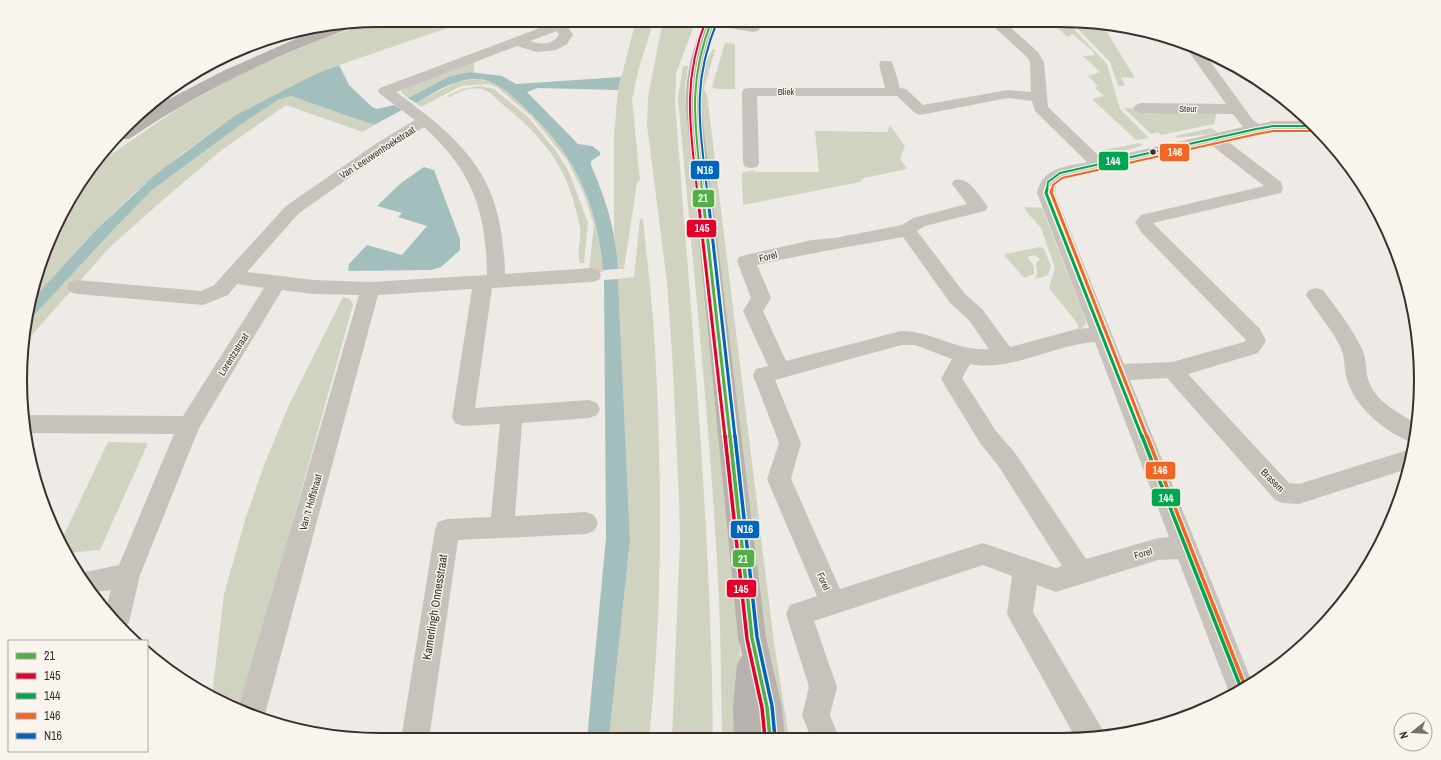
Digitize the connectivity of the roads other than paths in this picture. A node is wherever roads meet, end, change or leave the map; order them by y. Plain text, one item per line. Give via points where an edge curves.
1 (555, 27) edge
2 (709, 27) edge
3 (747, 27) edge
4 (1002, 27) edge
5 (753, 28) dead end
6 (326, 31) edge
7 (1198, 55) edge
8 (886, 64) dead end
9 (894, 92) junction
10 (1038, 98) junction
11 (1141, 108) dead end
12 (1236, 108) junction
13 (422, 118) junction
14 (1306, 126) edge
15 (1256, 129) junction
16 (129, 131) edge
17 (1214, 139) junction
18 (752, 163) dead end
19 (1098, 164) junction
20 (960, 184) dead end
21 (907, 230) junction
22 (592, 275) dead end
23 (232, 278) junction
24 (490, 282) junction
25 (277, 283) junction
26 (77, 287) dead end
27 (370, 289) junction
28 (1316, 295) dead end
29 (1101, 334) junction
30 (964, 355) junction
31 (1005, 356) junction
32 (780, 370) junction
33 (1172, 370) junction
34 (1116, 372) junction
35 (588, 409) dead end
36 (512, 414) junction
37 (30, 424) edge
38 (189, 425) junction
39 (1410, 431) edge
40 (1404, 460) edge
41 (586, 523) dead end
42 (502, 527) junction
43 (1185, 547) junction
44 (1026, 569) junction
45 (1080, 572) junction
46 (127, 575) junction
47 (90, 582) edge
48 (833, 603) junction
49 (117, 616) edge
50 (752, 638) junction
51 (1240, 685) edge
52 (252, 709) edge
53 (1088, 732) edge
54 (416, 733) edge
55 (749, 733) edge
56 (770, 733) edge
57 (823, 733) edge

1 - 13 street via 385,91
2 - 50 street via 695,64 692,90
3 - 5 street
4 - 10 street via 1033,55 1037,62
6 - 16 street via 226,74 177,100
7 - 12 street
8 - 9 street
9 - 10 street, Bliek via 901,92 920,110 1008,94
9 - 18 street, Bliek via 749,92
10 - 19 street via 1040,108
11 - 12 street, Steur
12 - 15 street via 1247,123
13 - 23 street, Van Leeuwenhoekstraat via 292,210
13 - 24 street, Van Leeuwenhoekstraat via 454,147 481,187 491,217 496,248
14 - 15 street
15 - 17 street
17 - 19 street
17 - 33 street via 1275,186 1275,189 1147,219 1144,222 1147,228 1253,334 1256,341 1251,348
19 - 29 street via 1060,173 1048,182 1046,193
20 - 21 street, Forel via 979,207 919,222
21 - 31 street via 958,299 975,314
21 - 32 street, Forel via 812,246 746,261 761,298 753,311
22 - 24 street
23 - 25 street
23 - 26 street, Van Leeuwenhoekstraat via 222,290 204,298
24 - 27 street
24 - 36 street via 463,417
25 - 27 street
25 - 38 street, Lorentzstraat
27 - 52 street, Van 't Hoffstraat
28 - 39 street via 1354,356 1356,378 1362,392 1373,406
29 - 31 street, Forel via 1077,336
29 - 34 street
30 - 31 street, Forel via 979,358
30 - 32 street, Forel via 916,338 901,338
30 - 45 street via 951,379
32 - 48 street, Forel via 763,374 790,443 780,478
33 - 34 street
33 - 40 street, Brasem via 1283,494 1299,494
34 - 43 street
35 - 36 street
36 - 42 street
37 - 38 street
38 - 46 street, Lorentzstraat
41 - 42 street, Kamerlingh Onnesstraat
42 - 54 street, Kamerlingh Onnesstraat via 447,530
43 - 45 street, Forel via 1158,549
43 - 51 street
44 - 45 street, Forel via 1056,580
44 - 48 street, Forel via 984,554
44 - 53 street via 1020,614
46 - 47 street
46 - 49 street, Lorentzstraat
48 - 57 street, Forel via 799,614 824,687 816,715
50 - 55 street
50 - 56 street via 767,707

